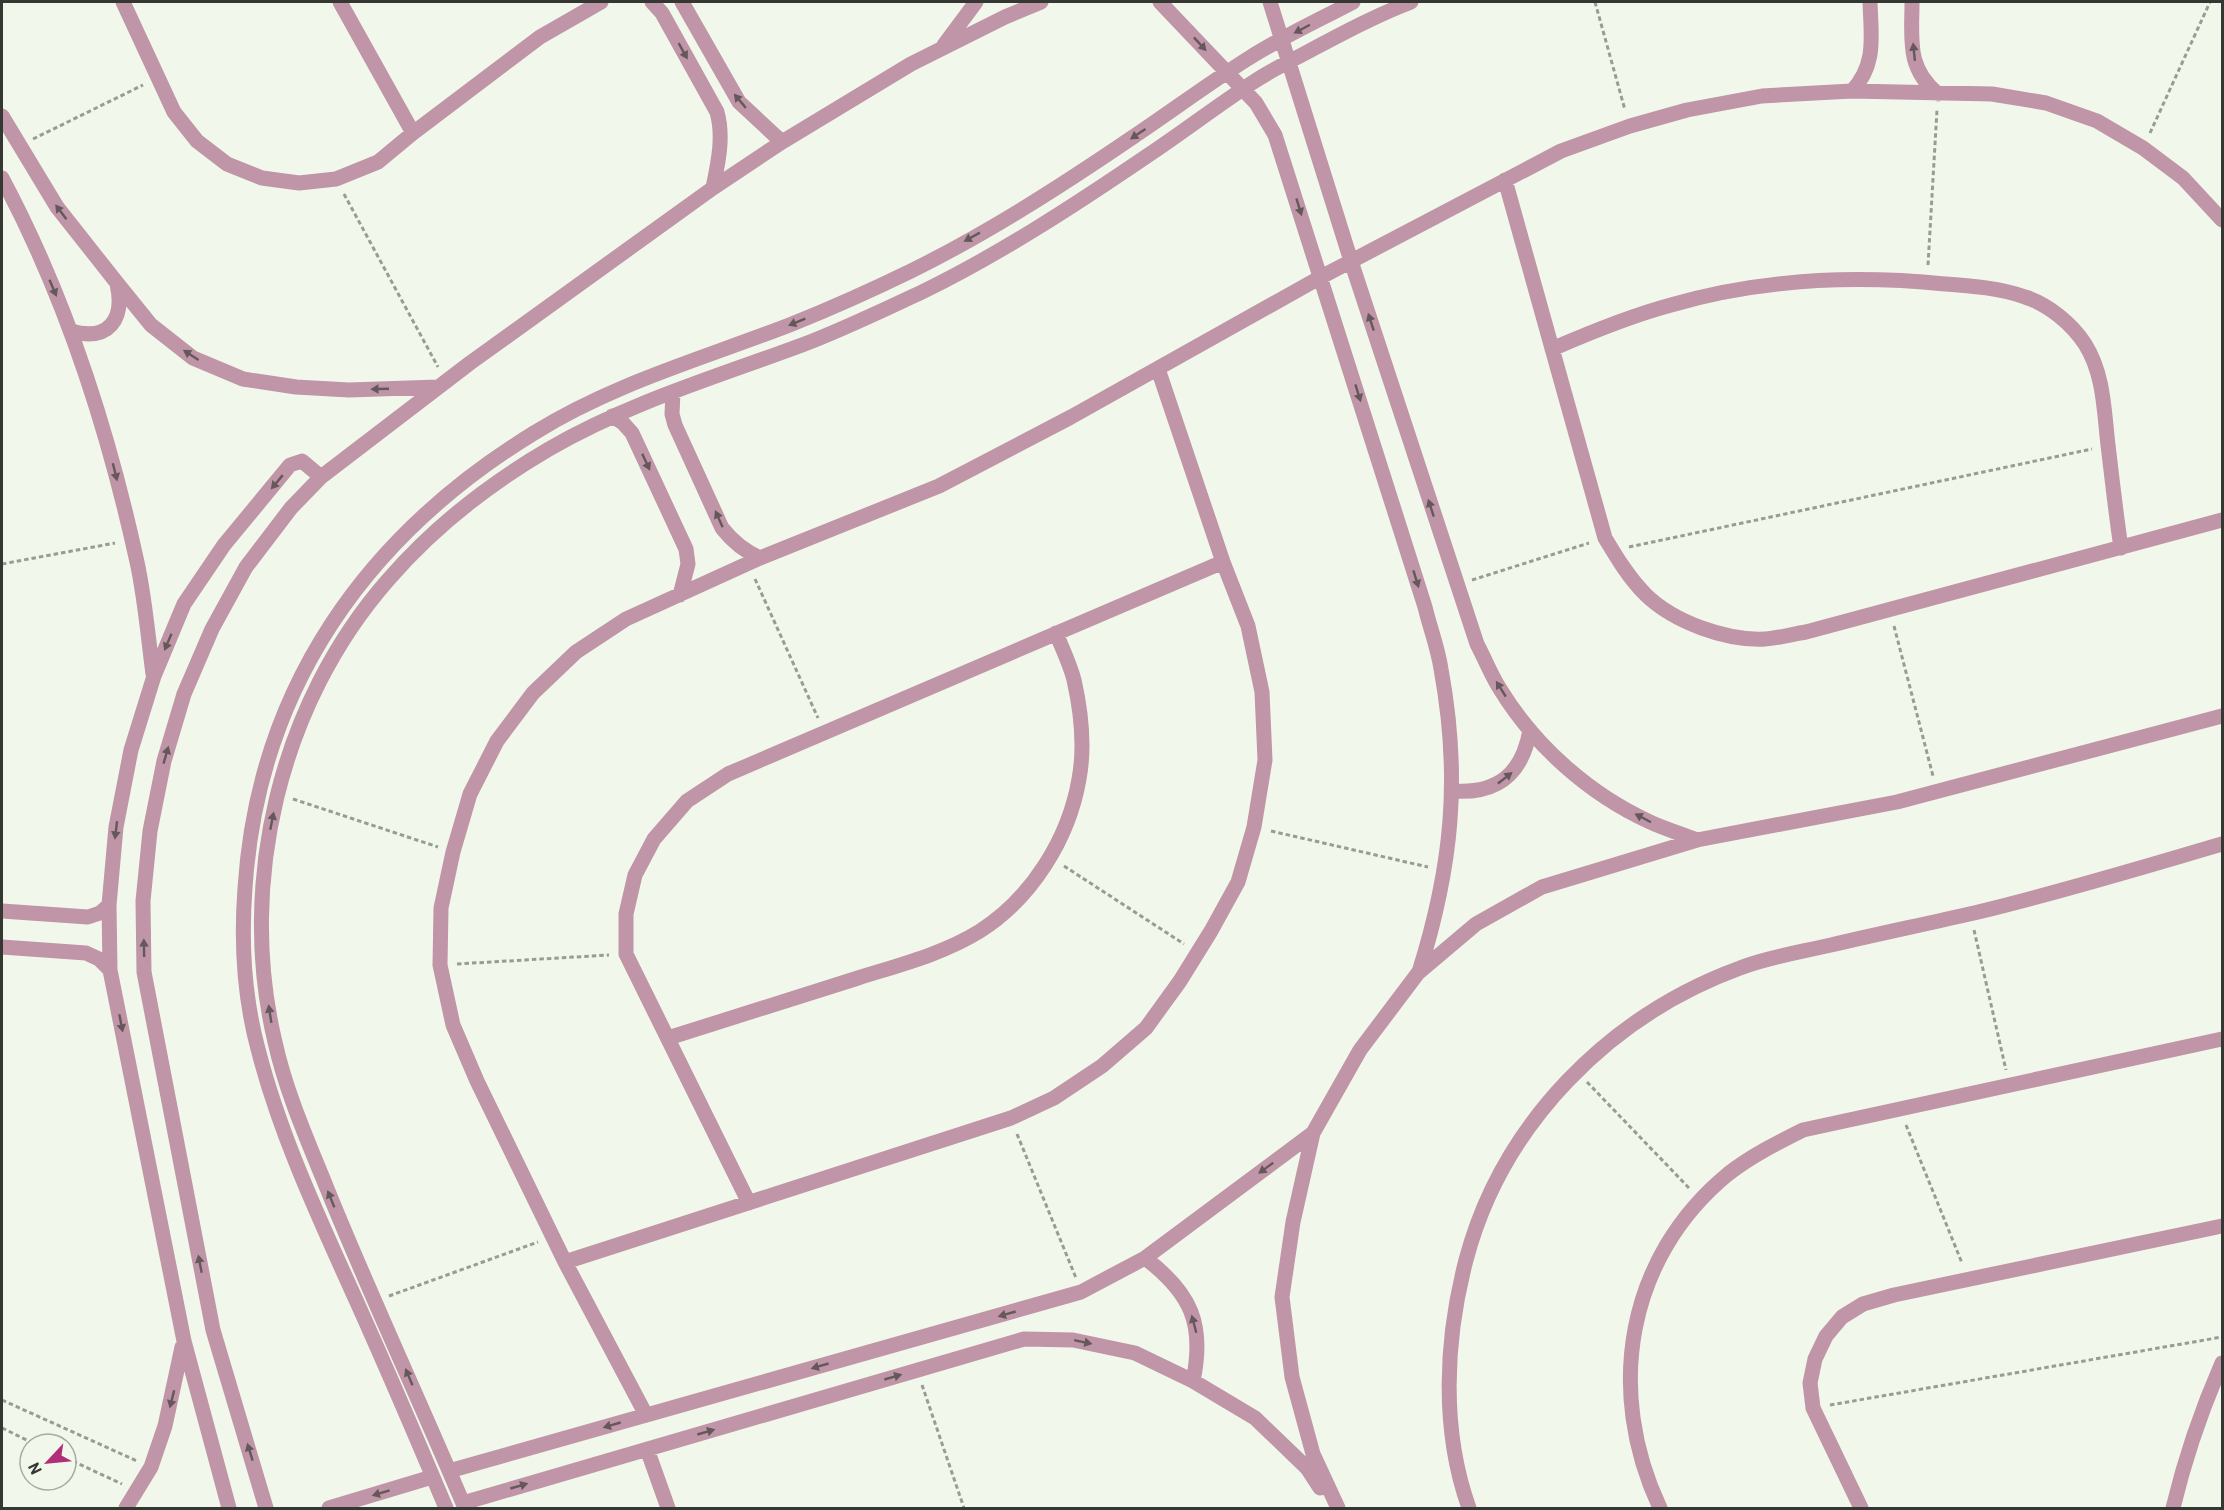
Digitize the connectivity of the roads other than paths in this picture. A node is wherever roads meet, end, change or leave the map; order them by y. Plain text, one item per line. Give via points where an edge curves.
1 (123, 2) edge
2 (340, 2) edge
3 (601, 2) edge
4 (652, 2) edge
5 (682, 2) edge
6 (976, 2) edge
7 (1041, 2) edge
8 (1160, 2) edge
9 (1270, 2) edge
10 (1353, 2) edge
11 (1411, 2) edge
12 (1870, 2) edge
13 (1912, 2) edge
14 (1282, 40) junction
15 (943, 48) junction
16 (1289, 62) junction
17 (1227, 73) junction
18 (1243, 89) junction
19 (1852, 91) junction
20 (1938, 94) junction
21 (2, 116) edge
22 (413, 133) junction
23 (782, 142) junction
24 (2, 178) edge
25 (1505, 180) junction
26 (713, 188) junction
27 (2223, 220) edge
28 (1351, 261) junction
29 (1321, 277) junction
30 (117, 283) junction
31 (71, 331) junction
32 (1552, 349) junction
33 (1158, 369) junction
34 (442, 385) junction
35 (673, 392) junction
36 (612, 416) junction
37 (321, 477) junction
38 (2223, 520) edge
39 (2121, 548) junction
40 (754, 561) junction
41 (1223, 562) junction
42 (681, 595) junction
43 (1056, 633) junction
44 (154, 676) junction
45 (2223, 716) edge
46 (1530, 730) junction
47 (1453, 791) junction
48 (1697, 840) junction
49 (2223, 844) edge
50 (110, 905) junction
51 (2, 911) edge
52 (2, 947) edge
53 (110, 970) junction
54 (1418, 973) junction
55 (668, 1038) junction
56 (2223, 1039) edge
57 (1313, 1133) junction
58 (748, 1203) junction
59 (2223, 1226) edge
60 (1145, 1258) junction
61 (565, 1262) junction
62 (183, 1341) junction
63 (2223, 1364) edge
64 (1193, 1381) junction
65 (646, 1415) junction
66 (425, 1416) junction
67 (410, 1423) junction
68 (647, 1449) junction
69 (449, 1471) junction
70 (432, 1476) junction
71 (464, 1506) edge
72 (445, 1508) edge
73 (126, 1509) edge
74 (229, 1509) edge
75 (266, 1509) edge
76 (329, 1509) edge
77 (668, 1509) edge
78 (1336, 1509) edge
79 (1469, 1509) edge
80 (1659, 1509) edge
81 (1861, 1509) edge
82 (2173, 1509) edge

1 - 22 street via 174,112 197,141 227,164 262,178 299,183 336,179 378,162
2 - 22 street
3 - 22 street via 540,37
4 -> 26 street via 662,13 717,112 720,136
23 -> 5 street via 740,102
6 - 15 street
7 - 15 street
8 -> 17 street
9 - 14 street
10 -> 14 street
11 - 16 street via 1376,15
12 - 19 street via 1871,55 1865,75
20 -> 13 street via 1917,71
14 - 16 street
14 - 17 street
15 - 23 street
16 - 18 street
16 - 28 street
17 - 18 street
17 -> 67 street via 1024,209 913,270 796,322 605,395 537,430 473,473 415,522 371,568 334,619 302,673 277,731 258,791 245,875 246,980 256,1042 273,1103
18 -> 29 street via 1275,135
18 - 35 street via 1038,228 925,290 807,343
19 - 20 street
19 - 25 street via 1762,96 1687,110 1561,151
20 - 27 street via 1992,94 2046,103 2097,121 2183,178
30 -> 21 street via 57,207
23 - 26 street
24 -> 31 street
25 - 28 street
25 - 32 street
26 - 34 street
28 - 29 street
46 -> 28 street via 1500,689 1477,644
29 - 33 street
29 -> 47 street via 1441,668 1450,729
30 - 31 street via 119,312 111,325 99,333
34 -> 30 street via 349,390 243,379 194,358 151,325
31 -> 44 street via 109,447 137,564
32 - 39 street via 1609,545 1619,563 1647,596 1682,620 1722,635 1764,639 1806,632
32 - 39 street via 1672,304 1735,290 1799,282 1927,282 1990,288 2027,297 2060,316 2085,344 2100,378
33 - 40 street via 939,486
33 - 41 street
34 - 37 street
35 - 36 street
40 -> 35 street via 723,528 675,425
36 -> 42 street via 632,433 686,549 688,564
66 -> 36 street via 291,1099 274,1040 264,980 261,919 265,858 294,740 318,684 349,631 385,583 427,538 486,490 548,449
37 -> 44 street via 302,461 284,472 224,545 184,604
75 -> 37 street via 213,1330 144,972 143,901 150,831 164,761 212,628 246,567 291,508
38 - 39 street
40 - 42 street
41 - 43 street
41 - 58 street via 1248,626 1262,692 1264,760 1254,827 1238,882 1198,953 1146,1028 1102,1066 1054,1098 1011,1118
42 - 61 street via 626,619 576,652 533,693 498,741 470,794 441,908 440,965 453,1025
43 - 55 street via 1073,678 1081,725 1080,777 1069,820 1031,885 980,931 938,952
43 - 55 street via 728,774 687,801 654,839 636,875 626,914 626,954
44 -> 50 street via 131,750 118,816
45 - 48 street via 1897,802
47 -> 46 street via 1489,788 1505,779 1527,749
48 -> 46 street via 1650,822 1606,798 1565,767
47 - 54 street via 1445,871
48 - 54 street via 1542,887 1476,924
49 - 79 street via 2034,899 1741,967 1681,993 1635,1022 1576,1070 1533,1120 1498,1175 1472,1235 1456,1299 1449,1364 1452,1429
50 - 51 street via 88,917
50 - 53 street
52 - 53 street via 86,953
53 -> 62 street
54 - 57 street via 1360,1050
55 - 58 street
56 - 80 street via 1803,1130 1738,1167 1701,1200 1677,1229 1643,1297 1632,1343 1629,1391 1635,1439
57 -> 60 street
57 - 78 street via 1293,1222 1282,1297 1292,1377 1313,1454
58 - 61 street
59 - 81 street via 1863,1304 1842,1317 1826,1336 1815,1359 1810,1383 1813,1408
64 -> 60 street via 1198,1347 1191,1312 1173,1282
60 -> 65 street via 1081,1292
61 - 65 street
62 -> 73 street via 168,1416 151,1467
62 - 74 street
63 - 82 street via 2205,1402
68 -> 64 street via 1024,1339 1073,1340 1135,1353
64 - 78 street via 1255,1418 1307,1468
65 -> 69 street
66 - 67 street
66 - 69 street
67 - 70 street
71 -> 68 street
68 - 77 street
69 - 71 street
70 - 72 street
70 -> 76 street

